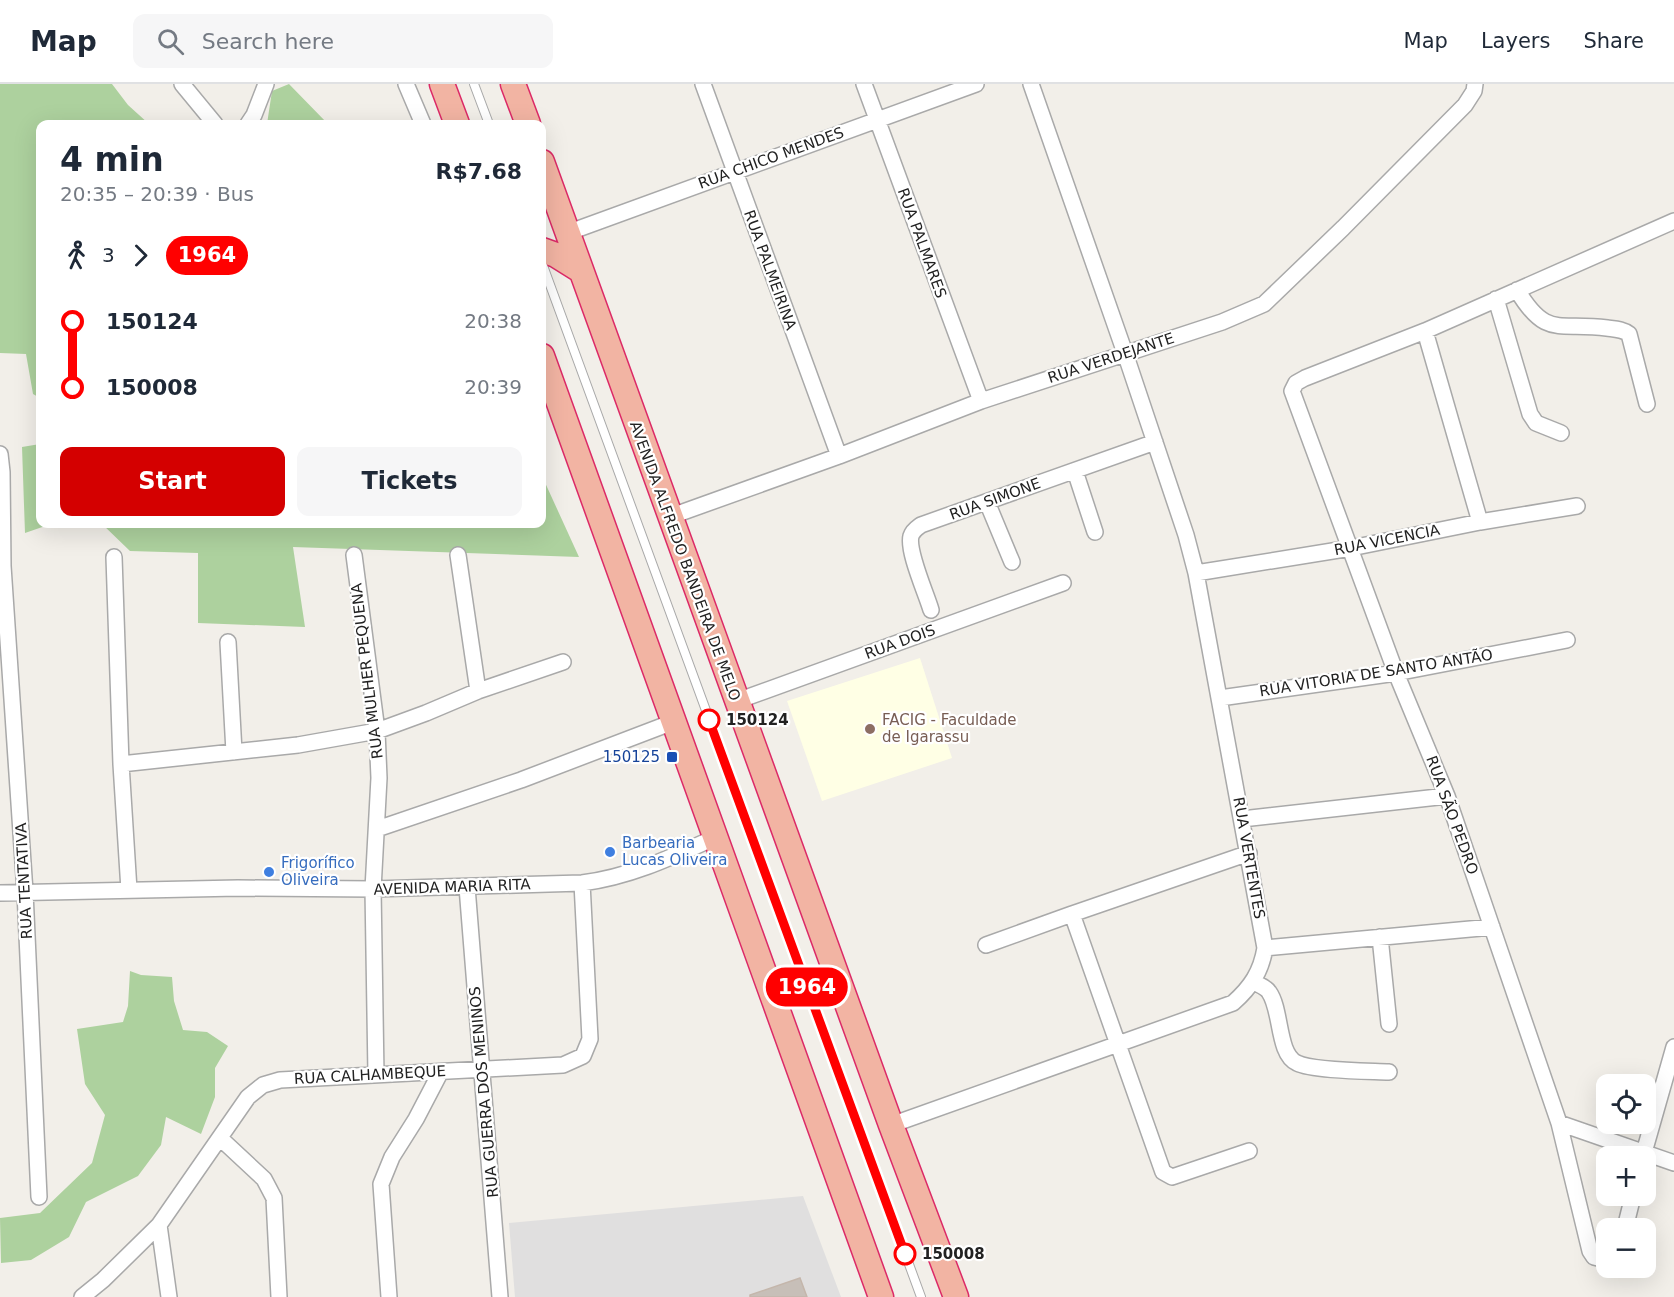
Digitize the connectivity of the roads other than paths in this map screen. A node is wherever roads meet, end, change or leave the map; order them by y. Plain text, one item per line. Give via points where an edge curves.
1 (182, 84) edge
2 (266, 84) edge
3 (406, 84) edge
4 (442, 84) edge
5 (474, 84) edge
6 (513, 84) edge
7 (704, 84) edge
8 (864, 84) edge
9 (976, 84) edge
10 (1031, 84) edge
11 (1475, 84) edge
12 (212, 120) edge
13 (251, 120) edge
14 (421, 120) edge
15 (456, 120) edge
16 (488, 120) edge
17 (526, 120) edge
18 (877, 120) junction
19 (734, 171) junction
20 (546, 186) edge
21 (1674, 221) edge
22 (567, 233) junction
23 (546, 251) edge
24 (580, 270) junction
25 (546, 274) edge
26 (1517, 290) junction
27 (1496, 299) junction
28 (1425, 331) junction
29 (1125, 353) junction
30 (546, 367) edge
31 (981, 401) junction
32 (1647, 404) dead end
33 (1561, 433) dead end
34 (1155, 442) junction
35 (0, 454) edge
36 (839, 456) junction
37 (1075, 471) junction
38 (987, 502) junction
39 (1577, 506) dead end
40 (669, 517) junction
41 (1480, 522) junction
42 (1095, 532) dead end
43 (1351, 548) junction
44 (354, 555) dead end
45 (458, 555) dead end
46 (114, 557) dead end
47 (1012, 562) dead end
48 (1196, 573) junction
49 (1063, 583) dead end
50 (931, 610) dead end
51 (1567, 639) dead end
52 (228, 642) dead end
53 (563, 662) dead end
54 (1396, 673) junction
55 (478, 691) junction
56 (1220, 698) junction
57 (737, 701) junction
58 (673, 722) junction
59 (377, 730) junction
60 (234, 752) junction
61 (121, 764) junction
62 (1447, 796) junction
63 (1242, 819) junction
64 (377, 829) junction
65 (716, 837) junction
66 (1249, 852) junction
67 (582, 883) junction
68 (467, 886) junction
69 (373, 889) junction
70 (129, 890) junction
71 (25, 892) junction
72 (0, 893) edge
73 (1072, 914) junction
74 (1492, 927) junction
75 (1380, 937) junction
76 (986, 945) dead end
77 (1265, 948) junction
78 (1254, 982) junction
79 (1389, 1024) dead end
80 (1119, 1044) junction
81 (1674, 1047) edge
82 (483, 1068) junction
83 (1389, 1072) dead end
84 (440, 1073) junction
85 (376, 1075) junction
86 (1559, 1123) junction
87 (891, 1125) junction
88 (220, 1138) junction
89 (1622, 1146) edge
90 (1646, 1146) edge
91 (1249, 1151) dead end
92 (1656, 1158) edge
93 (1674, 1163) edge
94 (39, 1197) dead end
95 (159, 1226) junction
96 (1596, 1258) edge
97 (82, 1297) edge
98 (169, 1297) edge
99 (279, 1297) edge
100 (389, 1297) edge
101 (500, 1297) edge
102 (881, 1297) edge
103 (921, 1297) edge
104 (956, 1297) edge

1 - 12 street
2 - 13 street
3 - 14 street
4 - 15 highway
5 - 16 lane
6 - 17 highway
7 - 19 street, RUA PALMEIRINA
8 - 18 street, RUA PALMARES
9 - 18 street, RUA CHICO MENDES
10 - 29 street, RUA VERTENTES
11 - 29 street, RUA VERDEJANTE via 1465,105 1264,304 1222,322
18 - 19 street, RUA CHICO MENDES
18 - 31 street, RUA PALMARES
19 - 22 street, RUA CHICO MENDES
19 - 36 street, RUA PALMEIRINA
20 - 22 highway, AVENIDA ALFREDO BANDEIRA DE MELO
21 - 26 street
22 - 24 highway, AVENIDA ALFREDO BANDEIRA DE MELO
23 - 24 highway
24 - 40 highway, AVENIDA ALFREDO BANDEIRA DE MELO
25 - 103 lane
26 - 27 street
26 - 32 street via 1528,309 1548,324 1597,326 1629,334
27 - 28 street
27 - 33 street via 1530,414 1536,423
28 - 41 street
28 - 43 street, RUA SÃO PEDRO via 1305,378 1292,391
29 - 31 street, RUA VERDEJANTE
29 - 34 street, RUA VERTENTES
30 - 58 highway
31 - 36 street, RUA VERDEJANTE
34 - 37 street, RUA SIMONE
34 - 48 street, RUA VERTENTES
35 - 71 street, RUA TENTATIVA via 3,566
36 - 40 street, RUA VERDEJANTE
37 - 38 street, RUA SIMONE
37 - 42 street
38 - 47 street
38 - 50 street, RUA SIMONE via 921,525 910,537
39 - 41 street, RUA VICENCIA
40 - 57 highway, AVENIDA ALFREDO BANDEIRA DE MELO
41 - 43 street, RUA VICENCIA
43 - 48 street, RUA VICENCIA
43 - 54 street, RUA SÃO PEDRO
44 - 59 street, RUA MULHER PEQUENA
45 - 55 street
46 - 61 street
48 - 56 street, RUA VERTENTES
49 - 57 street, RUA DOIS
51 - 54 street, RUA VITORIA DE SANTO ANTÃO
52 - 60 street
53 - 55 street
54 - 56 street, RUA VITORIA DE SANTO ANTÃO
54 - 62 street, RUA SÃO PEDRO
55 - 59 street
56 - 63 street, RUA VERTENTES
57 - 87 highway, AVENIDA ALFREDO BANDEIRA DE MELO
58 - 64 street
58 - 65 highway
59 - 60 street
59 - 64 street, RUA MULHER PEQUENA
60 - 61 street
61 - 70 street
62 - 63 street
62 - 74 street, RUA SÃO PEDRO
63 - 66 street, RUA VERTENTES
64 - 69 street, RUA MULHER PEQUENA
65 - 67 street, AVENIDA MARIA RITA via 654,864
65 - 102 highway
66 - 73 street
66 - 77 street, RUA VERTENTES
67 - 68 street, AVENIDA MARIA RITA
67 - 82 street, RUA CALHAMBEQUE via 590,1039 587,1050 580,1058 563,1065
68 - 69 street, AVENIDA MARIA RITA
68 - 82 street, RUA GUERRA DOS MENINOS
69 - 70 street, AVENIDA MARIA RITA
69 - 85 street, RUA MULHER PEQUENA
70 - 71 street, AVENIDA MARIA RITA
71 - 72 street, AVENIDA MARIA RITA
71 - 94 street, RUA TENTATIVA
73 - 76 street
73 - 80 street
74 - 75 street
74 - 86 street, RUA SÃO PEDRO
75 - 77 street
75 - 79 street
77 - 78 street, RUA VERTENTES
78 - 80 street, RUA VERTENTES via 1233,1004
78 - 83 street via 1273,998 1288,1056 1295,1062 1318,1068
80 - 87 street, RUA VERTENTES
80 - 91 street via 1167,1176
81 - 90 street
82 - 84 street, RUA CALHAMBEQUE
82 - 101 street, RUA GUERRA DOS MENINOS
84 - 85 street, RUA CALHAMBEQUE
84 - 100 street via 381,1184
85 - 88 street, RUA CALHAMBEQUE via 280,1080 263,1085 248,1097
86 - 89 street
86 - 96 street, RUA SÃO PEDRO via 1590,1251
87 - 104 highway, AVENIDA ALFREDO BANDEIRA DE MELO
88 - 95 street, RUA CALHAMBEQUE
88 - 99 street via 264,1179 274,1198
92 - 93 street
95 - 97 street, RUA CALHAMBEQUE
95 - 98 street

